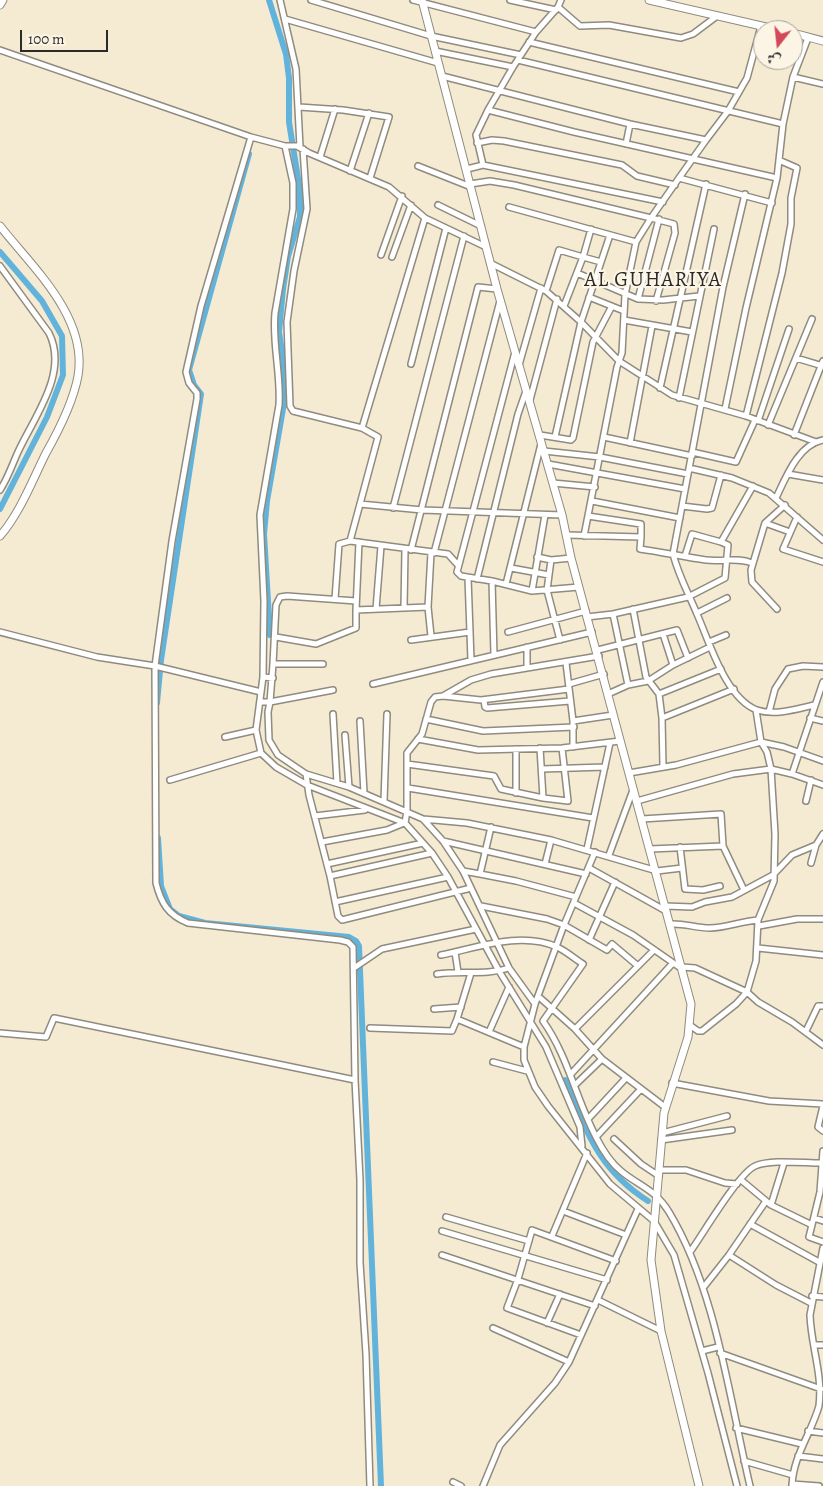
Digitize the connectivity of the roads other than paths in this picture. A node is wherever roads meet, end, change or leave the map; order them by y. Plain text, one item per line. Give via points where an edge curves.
1 (3, 0) edge
2 (280, 0) edge
3 (311, 0) edge
4 (413, 0) edge
5 (510, 0) edge
6 (561, 0) edge
7 (649, 0) edge
8 (423, 1) edge
9 (0, 5) edge
10 (557, 9) junction
11 (716, 16) junction
12 (285, 18) junction
13 (753, 24) edge
14 (536, 32) junction
15 (431, 36) junction
16 (803, 37) edge
17 (808, 38) junction
18 (823, 41) edge
19 (530, 42) junction
20 (0, 50) edge
21 (434, 51) junction
22 (521, 55) junction
23 (518, 60) junction
24 (753, 61) edge
25 (438, 63) junction
26 (513, 67) junction
27 (442, 76) junction
28 (793, 77) junction
29 (823, 84) edge
30 (499, 90) junction
31 (739, 92) junction
32 (298, 107) junction
33 (335, 109) junction
34 (488, 110) junction
35 (728, 111) junction
36 (369, 113) junction
37 (630, 124) junction
38 (783, 124) junction
39 (251, 137) junction
40 (706, 140) junction
41 (477, 143) junction
42 (626, 144) junction
43 (287, 146) junction
44 (300, 148) junction
45 (320, 157) junction
46 (693, 158) junction
47 (781, 161) junction
48 (483, 165) junction
49 (418, 166) dead end
50 (467, 169) junction
51 (350, 171) junction
52 (370, 178) junction
53 (679, 178) junction
54 (777, 178) junction
55 (706, 184) junction
56 (471, 185) junction
57 (674, 185) junction
58 (745, 194) junction
59 (402, 196) junction
60 (663, 202) junction
61 (772, 203) junction
62 (411, 205) junction
63 (438, 205) dead end
64 (509, 207) dead end
65 (425, 218) junction
66 (651, 218) junction
67 (659, 219) junction
68 (0, 226) edge
69 (482, 226) junction
70 (446, 228) junction
71 (591, 229) junction
72 (714, 229) dead end
73 (610, 235) junction
74 (464, 236) junction
75 (636, 242) junction
76 (486, 246) junction
77 (382, 255) dead end
78 (392, 257) dead end
79 (583, 257) junction
80 (490, 262) junction
81 (601, 262) junction
82 (0, 266) edge
83 (577, 273) junction
84 (594, 281) junction
85 (496, 289) junction
86 (544, 289) junction
87 (625, 295) junction
88 (700, 296) junction
89 (589, 297) junction
90 (680, 298) junction
91 (638, 299) junction
92 (557, 300) junction
93 (500, 301) junction
94 (656, 301) junction
95 (564, 306) junction
96 (612, 306) junction
97 (624, 311) junction
98 (812, 319) dead end
99 (624, 320) junction
100 (581, 322) junction
101 (652, 326) junction
102 (673, 329) junction
103 (789, 329) dead end
104 (692, 332) junction
105 (596, 337) junction
106 (515, 352) junction
107 (796, 358) junction
108 (619, 362) junction
109 (411, 364) dead end
110 (822, 364) edge
111 (519, 365) junction
112 (643, 377) junction
113 (660, 388) junction
114 (526, 390) junction
115 (679, 398) junction
116 (530, 402) junction
117 (700, 404) junction
118 (725, 410) junction
119 (746, 416) junction
120 (757, 420) junction
121 (768, 425) junction
122 (362, 428) junction
123 (794, 435) junction
124 (555, 437) junction
125 (604, 437) junction
126 (541, 439) junction
127 (821, 439) edge
128 (630, 442) junction
129 (544, 451) junction
130 (692, 454) junction
131 (600, 457) junction
132 (548, 464) junction
133 (689, 468) junction
134 (597, 472) junction
135 (688, 474) junction
136 (788, 474) junction
137 (721, 475) junction
138 (823, 480) edge
139 (553, 483) junction
140 (753, 486) junction
141 (595, 487) junction
142 (685, 489) junction
143 (0, 490) edge
144 (776, 498) junction
145 (592, 501) junction
146 (360, 504) junction
147 (785, 505) junction
148 (682, 506) junction
149 (393, 508) junction
150 (422, 510) junction
151 (445, 511) junction
152 (473, 511) junction
153 (495, 512) junction
154 (523, 514) junction
155 (545, 515) junction
156 (562, 515) junction
157 (588, 516) junction
158 (796, 517) junction
159 (680, 518) junction
160 (765, 523) junction
161 (790, 532) junction
162 (567, 535) junction
163 (0, 536) edge
164 (584, 536) junction
165 (641, 537) junction
166 (823, 540) edge
167 (350, 541) junction
168 (359, 542) junction
169 (721, 542) junction
170 (381, 546) junction
171 (408, 550) junction
172 (432, 553) junction
173 (673, 554) junction
174 (685, 556) junction
175 (537, 557) junction
176 (571, 558) junction
177 (551, 560) junction
178 (725, 562) junction
179 (823, 562) edge
180 (752, 564) junction
181 (458, 565) junction
182 (511, 568) junction
183 (535, 574) junction
184 (549, 575) junction
185 (468, 578) junction
186 (476, 579) junction
187 (492, 581) junction
188 (506, 584) junction
189 (579, 587) junction
190 (547, 590) junction
191 (532, 591) junction
192 (688, 596) junction
193 (727, 598) dead end
194 (336, 599) junction
195 (356, 601) junction
196 (428, 607) junction
197 (404, 608) junction
198 (376, 609) junction
199 (633, 609) junction
200 (777, 609) dead end
201 (356, 610) junction
202 (697, 613) junction
203 (587, 614) junction
204 (613, 614) junction
205 (555, 618) junction
206 (0, 632) edge
207 (470, 632) junction
208 (508, 632) dead end
209 (592, 632) junction
210 (663, 634) junction
211 (726, 635) dead end
212 (431, 636) junction
213 (276, 637) junction
214 (411, 640) dead end
215 (560, 640) junction
216 (639, 640) junction
217 (618, 644) junction
218 (709, 645) junction
219 (527, 647) junction
220 (598, 653) junction
221 (494, 655) junction
222 (688, 658) junction
223 (471, 661) junction
224 (566, 663) junction
225 (273, 664) junction
226 (323, 664) dead end
227 (673, 665) junction
228 (158, 667) junction
229 (823, 667) edge
230 (527, 668) junction
231 (721, 669) junction
232 (604, 674) junction
233 (263, 677) junction
234 (273, 678) junction
235 (648, 681) junction
236 (823, 682) edge
237 (373, 684) dead end
238 (628, 685) junction
239 (569, 687) junction
240 (734, 688) junction
241 (333, 690) dead end
242 (261, 692) junction
243 (608, 694) junction
244 (659, 694) junction
245 (443, 696) junction
246 (484, 700) junction
247 (570, 701) junction
248 (260, 702) junction
249 (270, 702) junction
250 (814, 705) junction
251 (756, 710) junction
252 (770, 712) junction
253 (333, 714) dead end
254 (387, 714) dead end
255 (613, 715) junction
256 (662, 718) junction
257 (810, 718) junction
258 (426, 719) junction
259 (360, 721) dead end
260 (573, 721) junction
261 (823, 721) edge
262 (574, 727) junction
263 (256, 730) junction
264 (345, 735) dead end
265 (225, 737) dead end
266 (418, 739) junction
267 (620, 741) junction
268 (761, 742) junction
269 (610, 743) junction
270 (573, 747) junction
271 (540, 748) junction
272 (562, 748) junction
273 (516, 749) junction
274 (261, 753) junction
275 (799, 754) junction
276 (823, 761) edge
277 (407, 764) junction
278 (663, 766) junction
279 (605, 767) junction
280 (565, 768) junction
281 (542, 769) junction
282 (771, 769) junction
283 (629, 772) junction
284 (306, 774) junction
285 (792, 774) junction
286 (170, 780) dead end
287 (811, 780) junction
288 (337, 783) junction
289 (307, 785) junction
290 (823, 785) edge
291 (349, 787) junction
292 (408, 788) junction
293 (633, 790) junction
294 (364, 792) junction
295 (516, 793) junction
296 (544, 798) junction
297 (637, 800) junction
298 (384, 801) junction
299 (806, 801) dead end
300 (366, 810) junction
301 (407, 811) junction
302 (315, 816) junction
303 (424, 818) junction
304 (593, 818) junction
305 (642, 819) junction
306 (405, 823) junction
307 (491, 827) junction
308 (823, 834) edge
309 (551, 840) junction
310 (443, 841) junction
311 (322, 842) junction
312 (423, 843) junction
313 (816, 845) junction
314 (723, 846) junction
315 (680, 847) junction
316 (486, 849) junction
317 (587, 849) junction
318 (650, 849) junction
319 (595, 852) junction
320 (432, 853) junction
321 (609, 855) junction
322 (811, 863) dead end
323 (327, 864) junction
324 (545, 864) junction
325 (589, 868) junction
326 (682, 868) junction
327 (463, 871) junction
328 (656, 871) junction
329 (480, 874) junction
330 (586, 874) junction
331 (773, 875) junction
332 (330, 876) junction
333 (448, 877) junction
334 (616, 882) junction
335 (720, 886) dead end
336 (471, 888) junction
337 (703, 890) junction
338 (744, 890) junction
339 (456, 893) junction
340 (575, 900) junction
341 (335, 902) junction
342 (705, 902) junction
343 (481, 906) junction
344 (666, 908) junction
345 (601, 917) junction
346 (823, 919) edge
347 (758, 923) junction
348 (564, 924) junction
349 (670, 924) junction
350 (476, 929) junction
351 (589, 940) junction
352 (497, 942) junction
353 (486, 946) junction
354 (556, 947) junction
355 (758, 948) junction
356 (654, 950) junction
357 (455, 952) junction
358 (441, 955) dead end
359 (823, 955) edge
360 (672, 963) junction
361 (638, 966) junction
362 (354, 968) junction
363 (509, 968) junction
364 (683, 969) junction
365 (499, 971) junction
366 (458, 972) junction
367 (471, 973) junction
368 (437, 974) dead end
369 (509, 987) junction
370 (747, 992) junction
371 (538, 996) junction
372 (823, 1006) edge
373 (461, 1007) junction
374 (534, 1007) junction
375 (552, 1007) junction
376 (434, 1009) dead end
377 (456, 1019) junction
378 (543, 1021) junction
379 (529, 1022) junction
380 (691, 1026) junction
381 (370, 1028) dead end
382 (574, 1029) junction
383 (806, 1031) junction
384 (489, 1032) junction
385 (0, 1033) edge
386 (823, 1045) edge
387 (524, 1047) junction
388 (593, 1050) junction
389 (602, 1058) junction
390 (493, 1062) dead end
391 (527, 1070) junction
392 (570, 1072) junction
393 (558, 1075) junction
394 (626, 1078) junction
395 (356, 1080) junction
396 (672, 1083) junction
397 (575, 1085) junction
398 (641, 1089) junction
399 (665, 1107) junction
400 (823, 1107) edge
401 (727, 1116) dead end
402 (588, 1119) junction
403 (732, 1130) dead end
404 (823, 1131) edge
405 (596, 1137) junction
406 (662, 1137) junction
407 (614, 1139) dead end
408 (582, 1146) junction
409 (823, 1151) edge
410 (588, 1153) junction
411 (784, 1163) junction
412 (820, 1163) junction
413 (659, 1173) junction
414 (739, 1182) junction
415 (821, 1192) edge
416 (657, 1195) junction
417 (766, 1201) junction
418 (771, 1205) junction
419 (638, 1209) junction
420 (563, 1211) junction
421 (446, 1217) dead end
422 (814, 1218) junction
423 (654, 1221) junction
424 (823, 1221) edge
425 (750, 1224) junction
426 (812, 1225) junction
427 (442, 1231) dead end
428 (626, 1235) junction
429 (552, 1236) junction
430 (529, 1242) junction
431 (823, 1242) edge
432 (823, 1248) edge
433 (690, 1252) junction
434 (442, 1255) dead end
435 (524, 1255) junction
436 (729, 1255) junction
437 (616, 1260) junction
438 (819, 1262) junction
439 (518, 1279) junction
440 (607, 1280) junction
441 (703, 1288) junction
442 (560, 1294) junction
443 (812, 1296) junction
444 (823, 1297) edge
445 (596, 1303) junction
446 (811, 1303) junction
447 (547, 1323) junction
448 (493, 1328) dead end
449 (661, 1331) junction
450 (581, 1335) junction
451 (814, 1345) junction
452 (823, 1345) edge
453 (718, 1347) junction
454 (702, 1351) junction
455 (720, 1354) junction
456 (569, 1362) junction
457 (822, 1374) edge
458 (821, 1389) junction
459 (821, 1407) edge
460 (736, 1428) junction
461 (808, 1431) junction
462 (823, 1434) edge
463 (802, 1444) junction
464 (798, 1456) junction
465 (744, 1460) junction
466 (823, 1460) edge
467 (793, 1475) junction
468 (453, 1482) dead end
469 (792, 1485) edge
470 (370, 1486) edge
471 (462, 1486) edge
472 (483, 1486) edge
473 (699, 1486) edge
474 (737, 1486) edge
475 (750, 1486) edge
476 (819, 1486) edge

1 - 9 main road
2 - 12 street
3 - 15 street
4 - 8 street
5 - 10 street
6 - 10 street
7 - 11 main road
8 - 14 street
8 - 15 main road
10 - 11 street via 580,26 609,25 681,38 693,34
10 - 14 street
11 - 13 main road
12 - 25 street
12 - 32 street via 296,69
14 - 19 street
15 - 21 main road
15 - 22 street
16 - 17 main road
17 - 18 main road
17 - 28 street
19 - 22 street
19 - 31 street
20 - 39 street
21 - 25 main road
21 - 26 street
22 - 23 street
23 - 26 street
23 - 35 street
24 - 31 street
25 - 27 main road
26 - 30 street
27 - 30 street
27 - 50 main road
28 - 29 street
28 - 38 street
30 - 34 street
30 - 37 street
31 - 35 street
32 - 33 street
32 - 44 street
33 - 36 street
33 - 45 street
34 - 41 street via 477,130
34 - 42 street
35 - 38 street
35 - 40 street
36 - 51 street
36 - 52 street via 390,118
37 - 40 street
37 - 42 street
38 - 47 street
39 - 43 street
39 - 228 street via 201,306 186,372 197,399 172,541
40 - 46 street
41 - 48 street
41 - 57 street via 504,141 622,165 637,176
42 - 46 street
43 - 44 street
43 - 233 street via 294,202 273,326 279,405 260,515
44 - 45 street
44 - 122 street via 307,209 287,322 290,406 298,413
45 - 51 street
46 - 53 street
46 - 54 street
47 - 54 street
47 - 119 street via 797,168 791,198 790,232
48 - 50 street
48 - 60 street
49 - 56 street
50 - 56 main road
51 - 52 street
52 - 59 street
53 - 55 street
53 - 57 street
54 - 61 street
55 - 58 street
55 - 90 street
56 - 66 street via 490,181 514,185
56 - 69 main road
57 - 60 street
58 - 61 street
58 - 117 street
59 - 62 street
59 - 77 street
60 - 66 street
61 - 118 street
62 - 65 street
62 - 78 street
63 - 69 street
64 - 71 street
65 - 70 street
65 - 122 street
66 - 67 street
66 - 75 street
67 - 91 street
67 - 94 street via 674,224 676,230
68 - 163 main road via 64,309 76,340 79,364 75,388 56,435
69 - 76 main road
70 - 74 street
70 - 109 street
71 - 73 street
71 - 79 street
72 - 88 street
73 - 75 street
73 - 81 street
74 - 76 street
74 - 149 street
75 - 87 street
76 - 80 main road
79 - 81 street
79 - 83 street
79 - 86 street via 558,250
80 - 85 main road
80 - 86 street
81 - 84 street
82 - 143 street via 49,333 54,363 46,396
83 - 84 street
83 - 95 street
84 - 87 street
84 - 89 street
85 - 93 main road
85 - 150 street via 478,287
86 - 92 street
86 - 111 street
87 - 91 street
87 - 97 street
88 - 90 street
88 - 104 street
89 - 96 street
89 - 100 street
90 - 94 street
90 - 102 street
91 - 94 street
92 - 95 street
92 - 116 street
93 - 106 main road
93 - 151 street
95 - 100 street
96 - 97 street
96 - 105 street
97 - 99 street
98 - 107 street
99 - 101 street
99 - 108 street
100 - 105 street
100 - 124 street
101 - 102 street
101 - 112 street
102 - 104 street
102 - 113 street
103 - 120 street
104 - 115 street
105 - 108 street
105 - 124 street via 572,438
106 - 111 main road
106 - 152 street
107 - 110 street
107 - 121 street
108 - 112 street
108 - 125 street
110 - 123 street
111 - 114 main road
112 - 113 street
112 - 128 street
113 - 115 street
114 - 116 main road
114 - 153 street
115 - 117 street
116 - 126 main road
117 - 118 street
117 - 130 street
118 - 119 street
119 - 120 street
120 - 121 street
120 - 130 street via 736,462
121 - 123 street
122 - 146 street via 376,435 378,440
123 - 127 street
124 - 126 street
125 - 128 street
125 - 131 street
126 - 129 main road
126 - 154 street
127 - 136 street via 800,455
128 - 130 street
129 - 131 street
129 - 132 main road
130 - 133 street
131 - 134 street
131 - 135 street
132 - 134 street
132 - 139 main road
133 - 135 street
133 - 137 street
134 - 141 street
134 - 142 street
135 - 142 street
136 - 138 street
136 - 144 street
137 - 140 street
137 - 148 street via 712,508
139 - 141 street
139 - 156 main road
140 - 144 street
140 - 169 street
141 - 145 street
142 - 148 street
144 - 147 street
145 - 157 street
145 - 159 street
146 - 149 street
146 - 167 street
147 - 158 street
147 - 160 street
148 - 159 street
149 - 150 street
150 - 151 street
150 - 171 street
151 - 152 street
151 - 172 street
152 - 153 street
152 - 181 street
153 - 154 street
153 - 186 street
154 - 155 street
154 - 182 street
155 - 156 street
155 - 175 street
156 - 162 main road
157 - 164 street
157 - 165 street via 642,524
158 - 161 street
158 - 166 street
159 - 173 street
160 - 161 street
160 - 180 street
161 - 179 street via 783,549
162 - 164 street
162 - 176 main road
164 - 165 street
165 - 173 street via 640,549
167 - 168 street
167 - 194 street via 339,544
168 - 170 street
168 - 195 street
169 - 174 street via 692,534
169 - 178 street via 728,545
170 - 171 street
170 - 198 street
171 - 172 street
171 - 197 street
172 - 181 street via 450,555
172 - 196 street
173 - 174 street
173 - 192 street via 680,582
174 - 178 street
175 - 177 street
175 - 183 street
176 - 177 street
176 - 189 main road
177 - 184 street
178 - 180 street via 737,559
178 - 192 street via 725,578
180 - 200 street via 752,582
181 - 185 street via 457,574
182 - 183 street
182 - 188 street
183 - 184 street
183 - 191 street
184 - 190 street
185 - 186 street
185 - 207 street
186 - 187 street
187 - 188 street
187 - 221 street
188 - 191 street
189 - 190 street
189 - 203 main road
190 - 191 street
190 - 205 street
192 - 199 street
192 - 202 street
193 - 202 street
194 - 195 street
194 - 213 street via 280,598 276,606
195 - 201 street
196 - 197 street
196 - 212 street
197 - 198 street
198 - 201 street
199 - 204 street
199 - 216 street
201 - 213 street via 356,628 318,644
202 - 218 street
203 - 204 street
203 - 205 street
203 - 209 main road
204 - 217 street
205 - 208 street
205 - 215 street
206 - 228 street via 97,657
207 - 212 street
207 - 223 street
209 - 215 street
209 - 220 main road
210 - 216 street
210 - 222 street via 677,630
210 - 227 street
211 - 218 street
212 - 214 street
213 - 225 street
215 - 219 street
216 - 217 street
216 - 235 street
217 - 220 street
217 - 238 street
218 - 222 street
218 - 231 street
219 - 221 street
219 - 230 street
220 - 224 street
220 - 232 main road
221 - 223 street
222 - 227 street
223 - 237 street
224 - 230 street
224 - 239 street
225 - 226 street
225 - 234 street
227 - 235 street
228 - 242 street
228 - 362 street via 156,883 165,908 177,918 197,925 344,940 353,947
229 - 252 street via 788,669 775,689
230 - 245 street via 476,678
231 - 240 street
231 - 244 street
232 - 239 street
232 - 243 main road
233 - 234 street
233 - 242 street
234 - 249 street
235 - 238 street
235 - 244 street
236 - 250 street
238 - 243 street
239 - 246 street
239 - 247 street
240 - 251 street
240 - 256 street
241 - 249 street
242 - 248 street
243 - 255 main road
244 - 256 street
245 - 246 street
245 - 258 street via 432,699
246 - 247 street via 487,708
247 - 260 street
248 - 249 street
248 - 263 street
249 - 284 street via 267,726 271,746 278,756
250 - 252 street
250 - 257 street
251 - 252 street
251 - 268 street
253 - 288 street
254 - 298 street
255 - 260 street
255 - 267 main road
256 - 278 street
257 - 261 street
257 - 275 street
258 - 262 street via 483,731
258 - 266 street
259 - 294 street
260 - 262 street
262 - 270 street
263 - 265 street
263 - 274 street
264 - 291 street
266 - 273 street via 470,749
266 - 277 street via 408,750
267 - 269 street
267 - 283 main road
268 - 275 street
268 - 278 street
268 - 282 street
269 - 270 street
269 - 279 street
270 - 272 street
271 - 272 street
271 - 273 street
271 - 281 street
272 - 280 street
273 - 295 street
274 - 286 street
274 - 289 street via 276,767
275 - 276 street
275 - 285 street
277 - 292 street
277 - 295 street via 494,776 500,788
278 - 283 street
279 - 280 street
279 - 304 street
280 - 281 street
280 - 296 street via 568,801
281 - 296 street
282 - 285 street
282 - 297 street via 734,774
282 - 331 street via 775,834
283 - 293 main road
284 - 288 street
284 - 289 street
285 - 287 street
287 - 290 street
287 - 299 street
288 - 291 street
289 - 300 street
289 - 302 street
291 - 294 street
292 - 301 street
292 - 304 street
293 - 297 main road
293 - 321 street
294 - 298 street
295 - 296 street
297 - 305 main road
298 - 301 street
300 - 302 street
300 - 306 street
301 - 303 street
301 - 306 street
302 - 311 street
303 - 307 street
303 - 310 street
304 - 317 street
305 - 314 street via 721,814
305 - 318 main road
306 - 311 street via 387,830
306 - 312 street
307 - 309 street
307 - 316 street
308 - 313 street
309 - 317 street
309 - 324 street
310 - 316 street
310 - 327 street
311 - 323 street
312 - 320 street
312 - 323 street
313 - 322 street
313 - 331 street via 788,858
314 - 315 street
314 - 338 street
315 - 318 street
315 - 326 street
316 - 324 street
316 - 329 street
317 - 319 street
318 - 328 main road
319 - 321 street
319 - 325 street
320 - 332 street
320 - 333 street
321 - 328 street
323 - 332 street
324 - 330 street
325 - 330 street
325 - 334 street
326 - 328 street
326 - 337 street via 685,889
327 - 329 street
327 - 336 street
328 - 344 main road
329 - 340 street via 516,881
330 - 340 street
331 - 338 street
331 - 347 street via 773,886
332 - 341 street
333 - 339 street
333 - 341 street
334 - 344 street
334 - 345 street
335 - 337 street
336 - 339 street
336 - 343 street
337 - 342 street
338 - 342 street via 727,898
339 - 341 street via 342,920
339 - 350 street
340 - 345 street
340 - 348 street
342 - 344 street via 692,907
343 - 348 street
343 - 352 street
344 - 349 main road
345 - 351 street
345 - 356 street
346 - 347 street
347 - 349 street via 743,921 711,928
347 - 355 street
348 - 351 street
348 - 354 street
349 - 364 main road
350 - 353 street
350 - 362 street via 382,949
351 - 361 street via 607,950 612,944
352 - 353 street
352 - 354 street via 520,941
352 - 363 street
353 - 357 street
353 - 365 street
354 - 371 street
354 - 375 street via 583,964
355 - 359 street
355 - 370 street
356 - 360 street
356 - 361 street
357 - 358 street
357 - 366 street
360 - 364 street
360 - 388 street
361 - 382 street
362 - 395 street
363 - 365 street
363 - 374 street
364 - 370 street via 695,968
364 - 380 main road via 692,1010
365 - 367 street
365 - 369 street
366 - 367 street
366 - 368 street
367 - 373 street
369 - 379 street
369 - 384 street
370 - 380 street via 702,1031
370 - 383 street
371 - 374 street
371 - 375 street
372 - 383 street via 818,1006
373 - 376 street
373 - 377 street
374 - 378 street
374 - 379 street
375 - 378 street
375 - 382 street
377 - 381 street via 451,1031
377 - 384 street
378 - 392 street
379 - 387 street
379 - 393 street via 543,1041
380 - 396 main road
382 - 388 street
383 - 386 street
384 - 387 street
385 - 395 street via 46,1037 54,1018
387 - 391 street
388 - 389 street
388 - 392 street
389 - 394 street
389 - 397 street
390 - 391 street
391 - 408 street via 539,1094
392 - 393 street
392 - 397 street
393 - 408 street via 580,1127
394 - 398 street
394 - 402 street
395 - 470 street
396 - 399 main road
396 - 400 street
397 - 402 street
398 - 399 street
398 - 405 street
399 - 406 main road
400 - 404 street via 818,1127
401 - 406 street
402 - 405 street
403 - 406 street
405 - 416 street via 615,1166
406 - 413 main road
407 - 413 street via 641,1164
408 - 410 street
409 - 412 street
410 - 419 street via 610,1184
410 - 420 street
411 - 412 street
411 - 414 street via 756,1165
411 - 418 street
412 - 415 street
413 - 414 street via 686,1170 725,1183
413 - 416 main road
414 - 417 street
414 - 433 street
415 - 422 street
416 - 423 main road
416 - 433 street
417 - 418 street
417 - 425 street
418 - 426 street
419 - 423 street
419 - 428 street
420 - 428 street
420 - 429 street
421 - 430 street
422 - 424 street
422 - 426 street
423 - 449 main road via 652,1271
423 - 454 street via 676,1260
425 - 436 street
425 - 438 street
426 - 431 street via 809,1237
427 - 435 street
428 - 437 street
429 - 430 street via 533,1230
429 - 437 street
430 - 435 street
432 - 438 street
433 - 441 street
434 - 439 street
435 - 439 street
435 - 440 street
436 - 441 street
436 - 446 street
437 - 440 street
438 - 443 street
439 - 442 street
439 - 447 street via 507,1308
440 - 445 street
441 - 453 street
442 - 445 street
442 - 447 street
443 - 444 street
443 - 446 street
445 - 449 street
445 - 450 street
446 - 451 street via 810,1326
447 - 450 street
448 - 456 street
449 - 473 main road
450 - 456 street
451 - 452 street
451 - 457 street
453 - 454 street
453 - 455 street
454 - 474 street
455 - 458 street
455 - 460 street
456 - 472 street via 555,1383 504,1439
457 - 458 street
458 - 459 street
459 - 461 street
460 - 463 street
460 - 465 street
461 - 462 street
461 - 463 street
463 - 464 street
464 - 466 street
464 - 467 street
465 - 467 street
465 - 475 street
467 - 469 street
468 - 471 street
469 - 476 street

